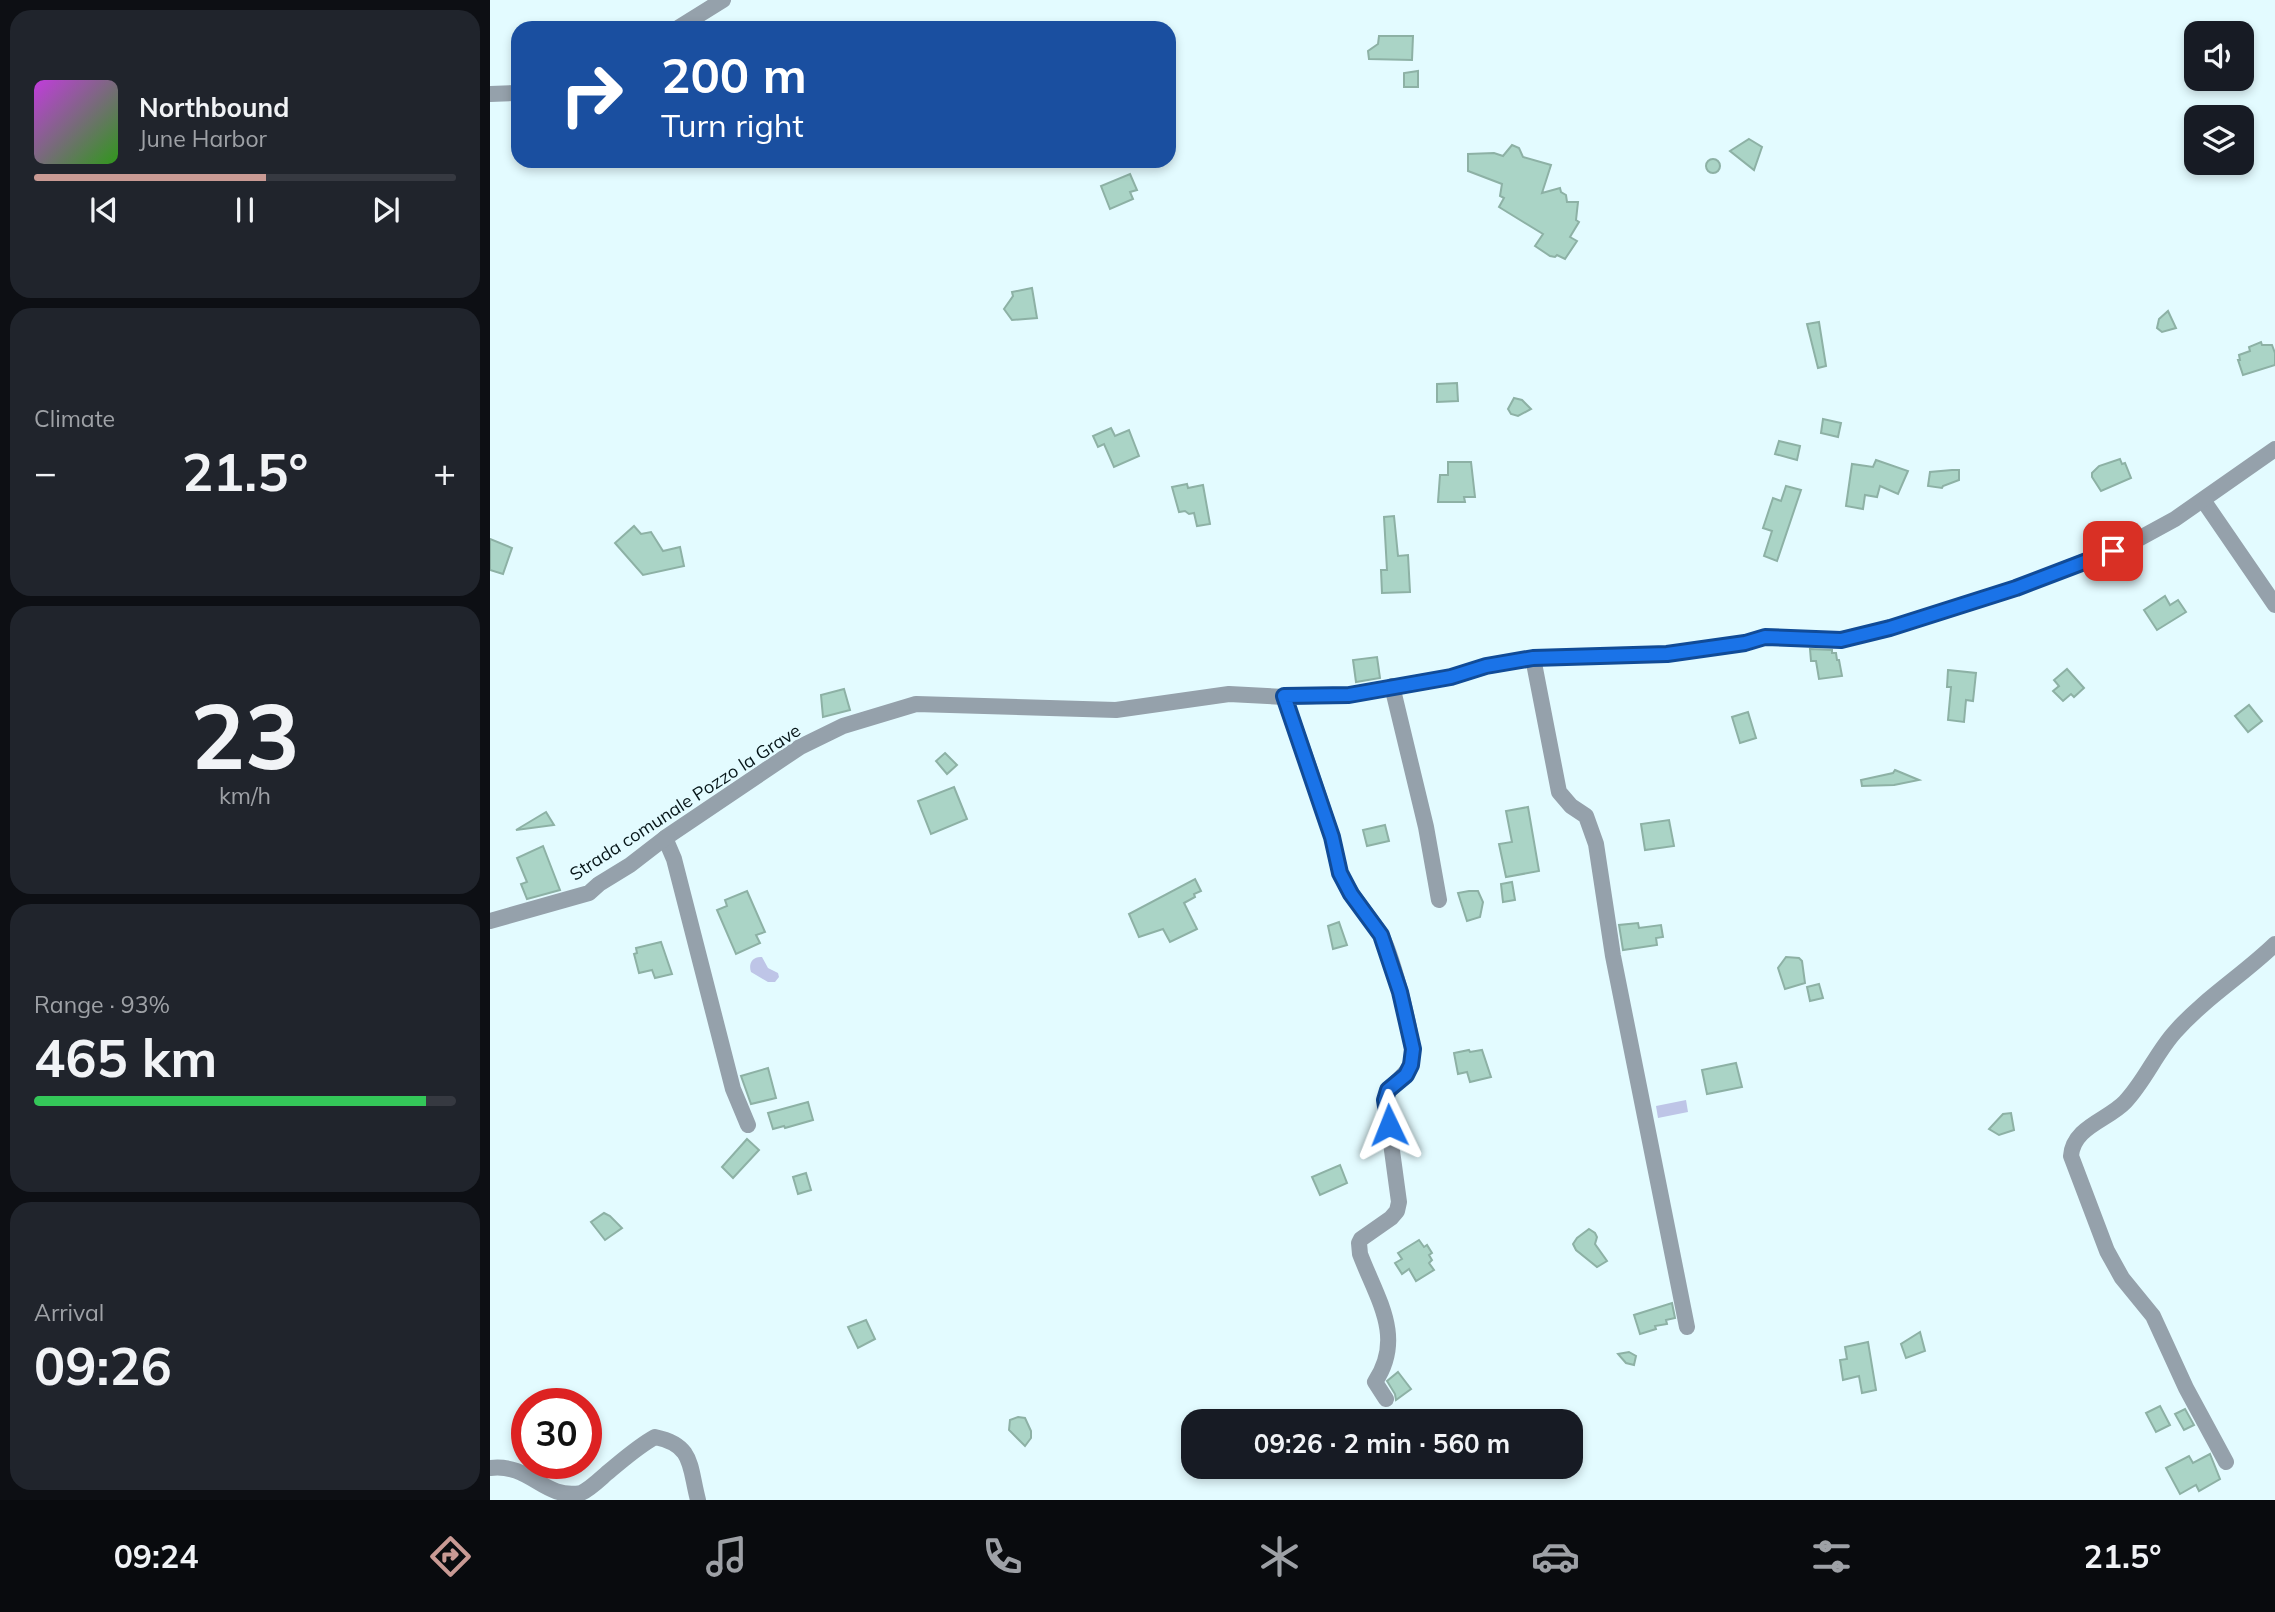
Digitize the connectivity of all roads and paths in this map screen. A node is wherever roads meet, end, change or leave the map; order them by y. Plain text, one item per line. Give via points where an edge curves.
1 (723, 0) edge
2 (689, 21) edge
3 (511, 93) edge
4 (490, 94) edge
5 (2275, 449) edge
6 (2203, 500) junction
7 (2275, 604) edge
8 (1533, 658) junction
9 (1392, 686) junction
10 (1284, 696) junction
11 (665, 838) junction
12 (1439, 900) dead end
13 (490, 921) edge
14 (2275, 944) edge
15 (748, 1125) dead end
16 (1686, 1327) dead end
17 (1386, 1399) dead end
18 (2226, 1462) dead end
19 (490, 1468) edge
20 (698, 1500) edge

1 - 2 street
3 - 4 street
5 - 6 street, Strada comunale Pozzo la Grave
6 - 7 street
6 - 8 street, Strada comunale Pozzo la Grave via 2132,543 2075,567 1841,640 1765,637 1667,654
8 - 9 street, Strada comunale Pozzo la Grave
8 - 16 street via 1559,792 1586,816 1596,844
9 - 10 street, Strada comunale Pozzo la Grave via 1349,695
9 - 12 street
10 - 11 street, Strada comunale Pozzo la Grave via 1229,694 1116,710 916,704 844,726 800,747
10 - 17 street via 1340,873 1387,947 1413,1049 1406,1075 1388,1090 1385,1100 1397,1212 1359,1243 1388,1328 1388,1356 1375,1382
11 - 13 street, Strada comunale Pozzo la Grave via 589,893
11 - 15 street via 733,1089
14 - 18 street via 2174,1033 2124,1104 2078,1136 2071,1156 2107,1251 2152,1315
19 - 20 street via 515,1471 554,1496 570,1497 584,1492 655,1437 673,1441 686,1451

